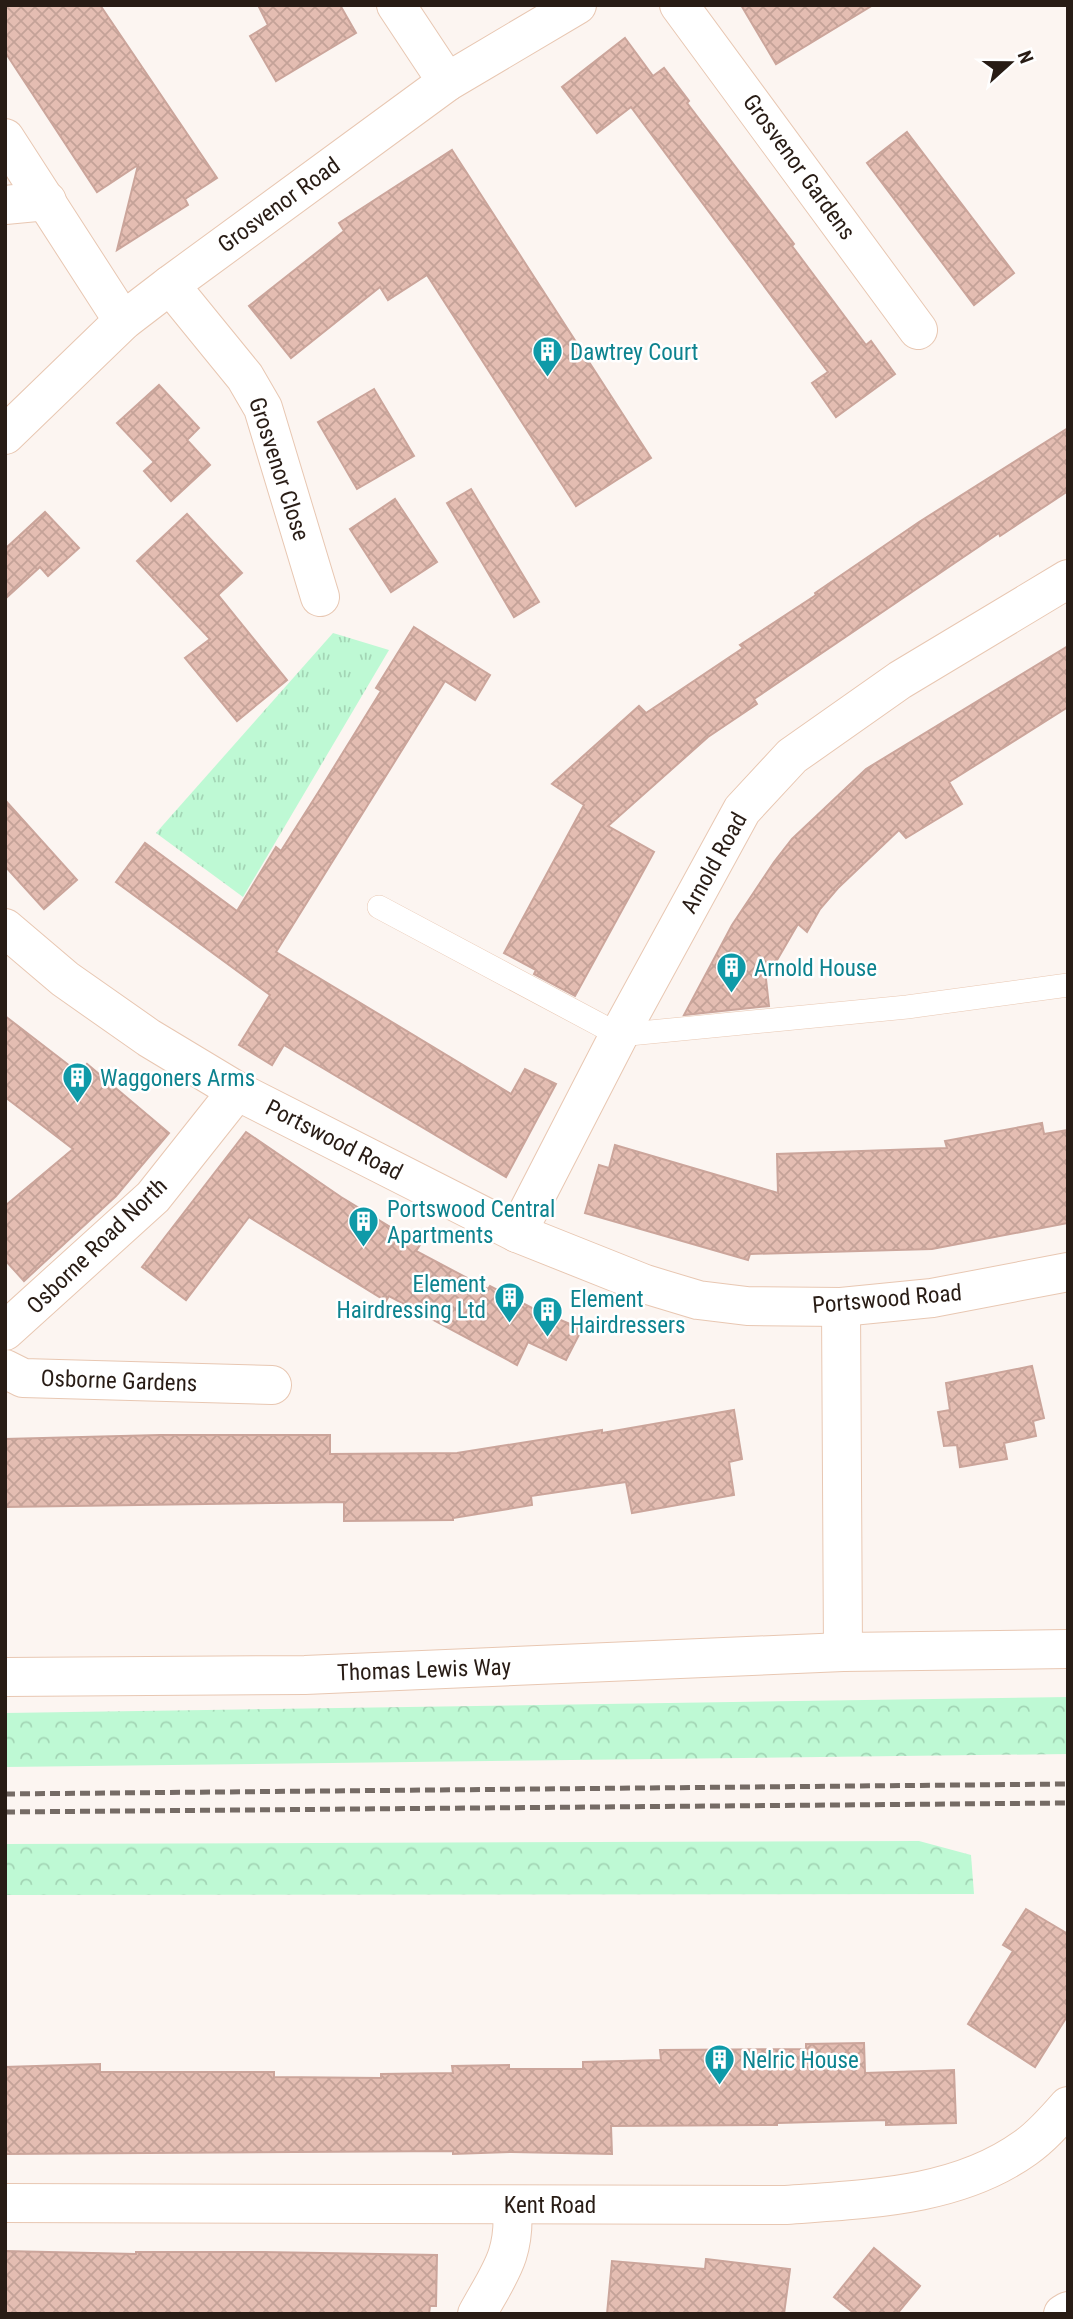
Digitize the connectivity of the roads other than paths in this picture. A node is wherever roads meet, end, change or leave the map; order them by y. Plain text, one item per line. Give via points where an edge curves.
1 (396, 5) edge
2 (577, 5) edge
3 (679, 5) edge
4 (447, 82) junction
5 (5, 138) edge
6 (47, 201) junction
7 (5, 205) edge
8 (170, 285) junction
9 (123, 321) junction
10 (918, 330) dead end
11 (5, 435) edge
12 (1068, 579) edge
13 (320, 597) dead end
14 (379, 907) dead end
15 (5, 928) edge
16 (1068, 985) edge
17 (619, 1034) junction
18 (237, 1091) junction
19 (517, 1233) junction
20 (1068, 1272) edge
21 (841, 1307) junction
22 (5, 1331) edge
23 (5, 1369) edge
24 (247, 1375) dead end
25 (1068, 1649) edge
26 (843, 1652) junction
27 (5, 1677) edge
28 (1061, 2128) edge
29 (5, 2203) edge
30 (512, 2205) junction
31 (477, 2314) edge

1 - 4 street
2 - 4 street, Grosvenor Road
3 - 10 street, Grosvenor Gardens
4 - 8 street, Grosvenor Road
5 - 6 street
6 - 7 street
6 - 9 street
8 - 9 street, Grosvenor Road
8 - 13 street, Grosvenor Close via 245,377 263,408
9 - 11 street, Grosvenor Road
12 - 17 street, Arnold Road via 900,680 792,756 742,810
14 - 17 lane
15 - 18 street, Portswood Road via 65,979 149,1038
16 - 17 lane via 907,1007
17 - 19 street, Arnold Road
18 - 19 street, Portswood Road
18 - 22 street, Osborne Road North via 153,1197
19 - 21 street, Portswood Road via 698,1300 747,1306
20 - 21 street, Portswood Road via 932,1298
21 - 26 street
23 - 24 street, Osborne Gardens via 23,1378
25 - 26 street, Thomas Lewis Way
26 - 27 street, Thomas Lewis Way via 305,1675
28 - 30 street, Kent Road via 995,2167 906,2194 786,2205
29 - 30 street, Kent Road
30 - 31 street via 510,2254

